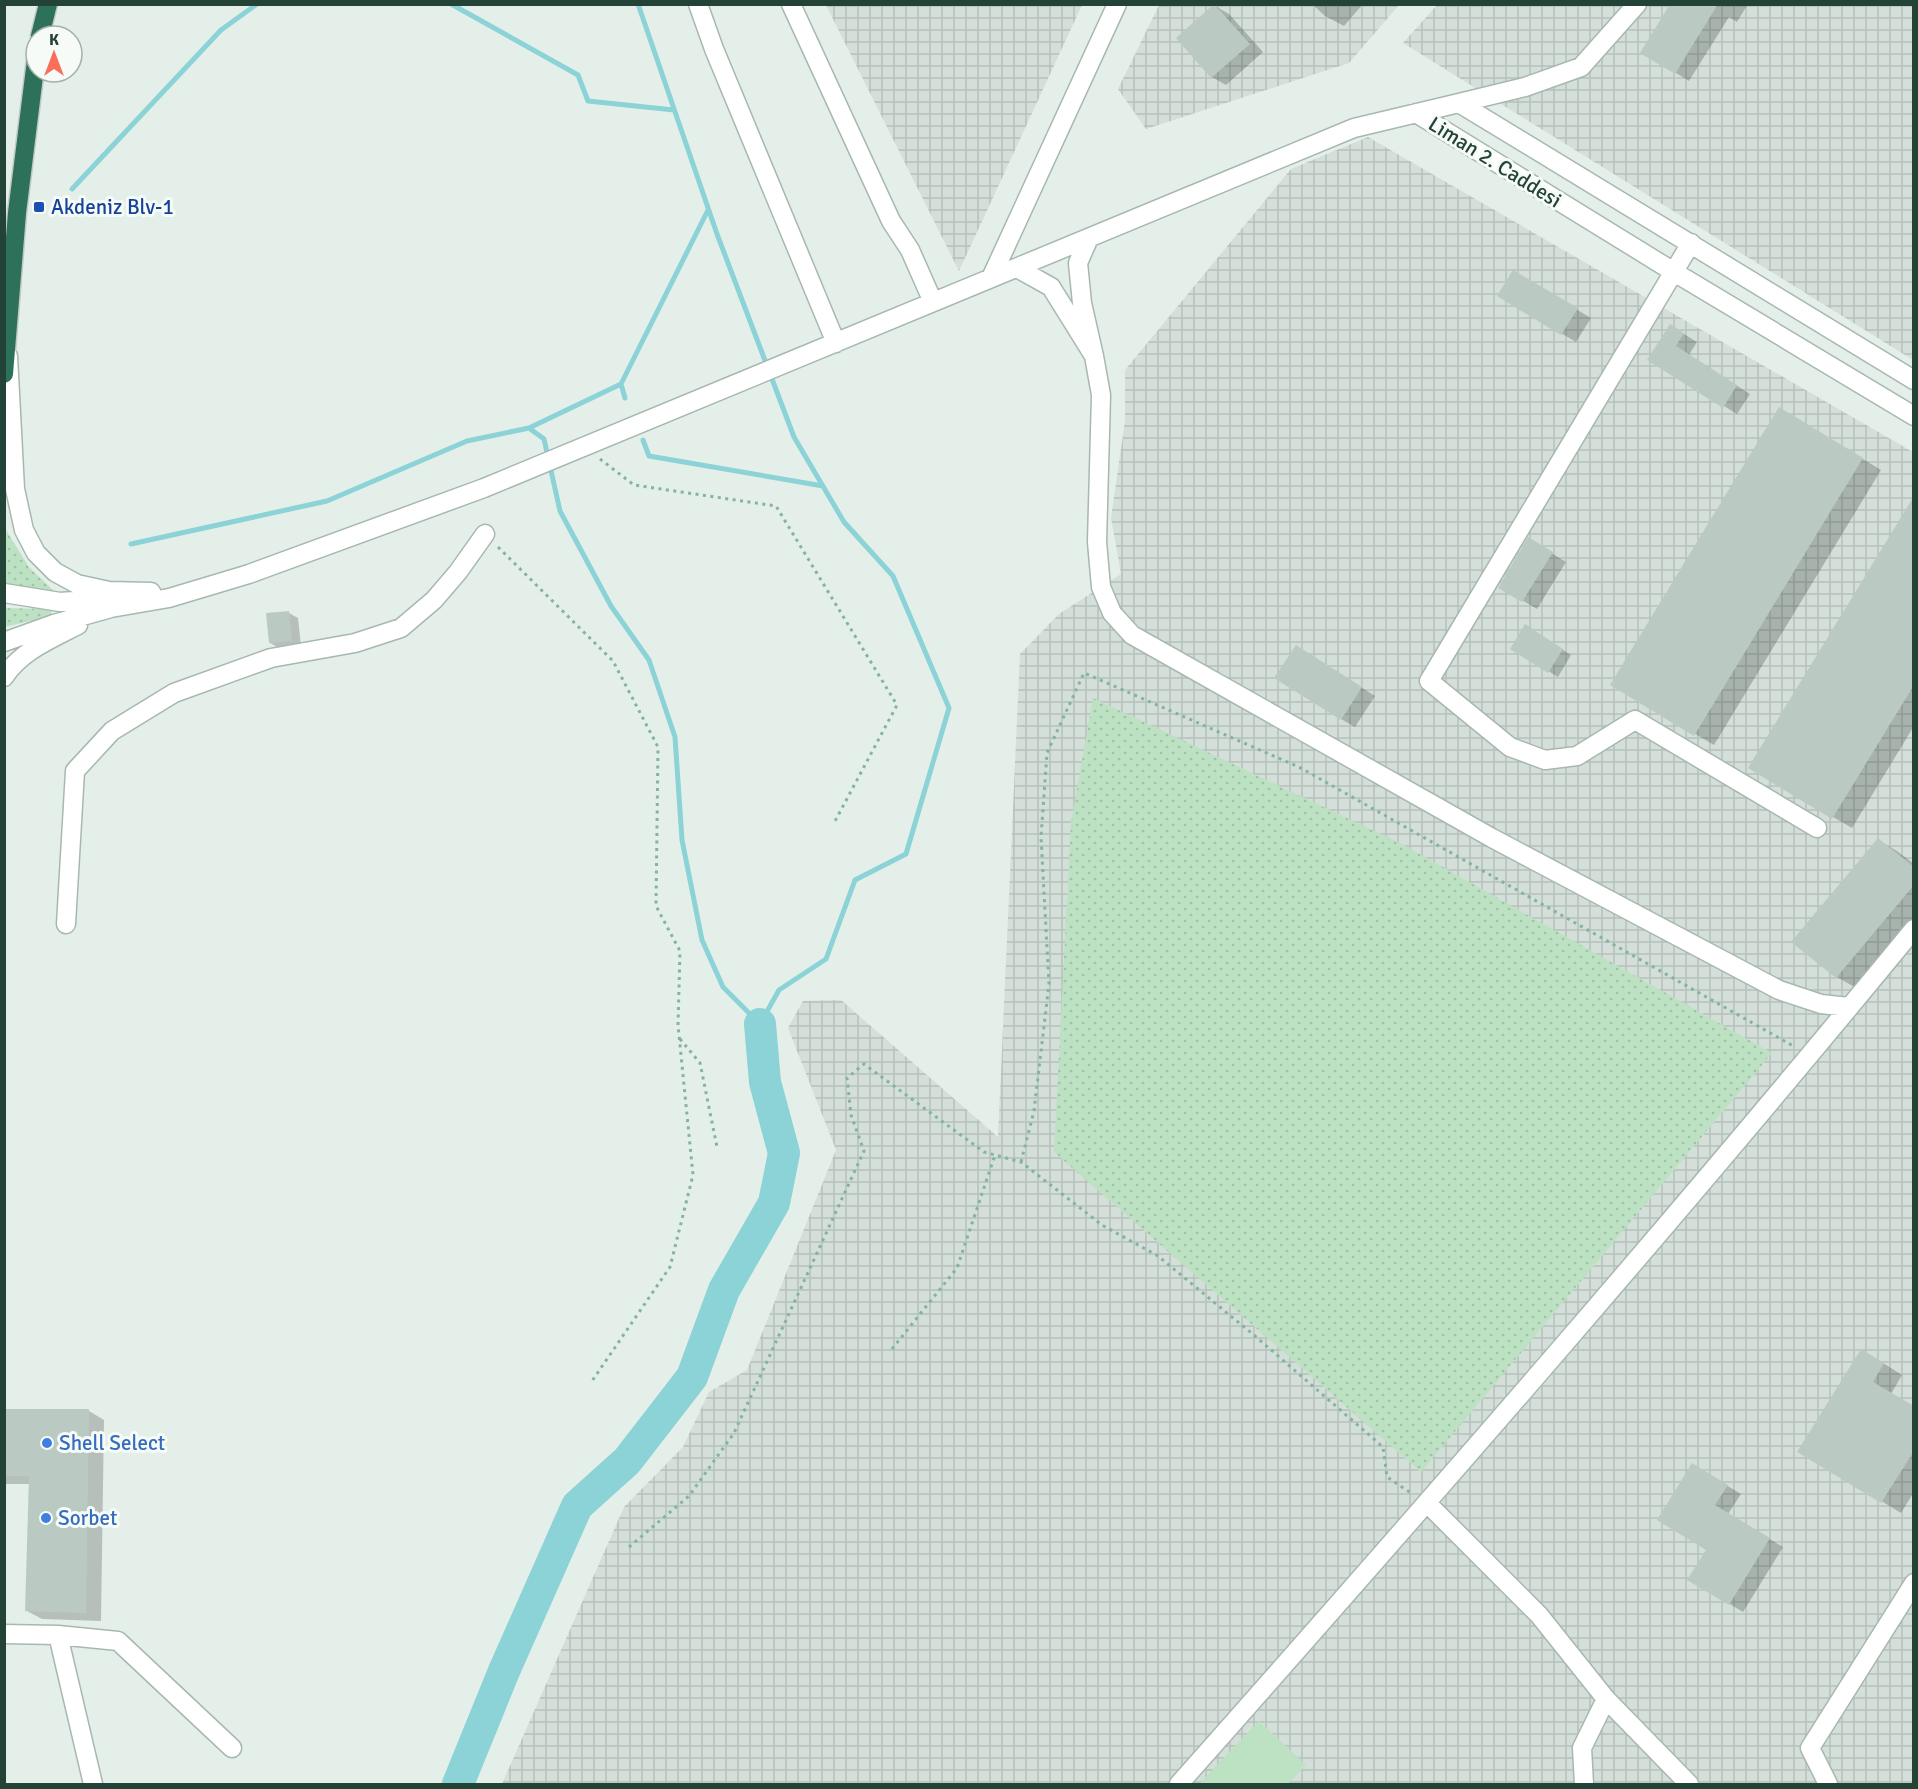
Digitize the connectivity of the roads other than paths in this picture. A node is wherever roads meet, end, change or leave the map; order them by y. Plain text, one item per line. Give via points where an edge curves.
1 (48, 4) edge
2 (698, 4) edge
3 (791, 4) edge
4 (1117, 4) edge
5 (1636, 4) edge
6 (43, 24) edge
7 (33, 84) edge
8 (1459, 103) junction
9 (1416, 113) junction
10 (1089, 238) junction
11 (1691, 243) junction
12 (1017, 268) junction
13 (1674, 273) junction
14 (991, 278) junction
15 (933, 302) junction
16 (7, 342) junction
17 (836, 343) junction
18 (1094, 356) junction
19 (4, 374) edge
20 (1914, 380) edge
21 (1914, 416) edge
22 (484, 534) road end
23 (249, 574) junction
24 (152, 592) junction
25 (4, 593) edge
26 (111, 608) junction
27 (4, 642) edge
28 (4, 677) edge
29 (1817, 828) dead end
30 (66, 924) dead end
31 (1914, 929) edge
32 (1849, 1007) junction
33 (1427, 1503) junction
34 (1914, 1583) edge
35 (4, 1634) edge
36 (58, 1635) junction
37 (1606, 1699) junction
38 (232, 1748) dead end
39 (1830, 1784) edge
40 (93, 1785) edge
41 (1179, 1785) edge
42 (1584, 1785) edge
43 (1689, 1785) edge

1 - 6 highway
2 - 17 street
3 - 15 street via 891,221 910,250
4 - 14 street
5 - 8 street via 1581,67 1525,87
7 - 16 highway
8 - 9 street, Liman 2. Caddesi
8 - 11 street, Liman 2. Caddesi
9 - 10 street via 1354,128
9 - 13 street, Liman 2. Caddesi
10 - 12 street
10 - 18 street via 1078,263
11 - 13 street
11 - 20 street, Liman 2. Caddesi
12 - 14 street
12 - 18 street via 1051,287
13 - 21 street, Liman 2. Caddesi
13 - 29 street via 1429,681 1510,747 1545,760 1577,756 1635,720
14 - 15 street
15 - 17 street
16 - 19 highway
16 - 24 street via 15,489 24,530 36,553 56,572 77,584 109,591
17 - 23 street via 510,477
18 - 32 street via 1101,395 1097,542 1101,587 1112,614 1132,635 1492,838 1779,990 1821,1004
22 - 30 street via 459,572 401,628 355,643 271,658 174,693 112,731 75,771
23 - 24 street
23 - 26 street via 169,598
24 - 25 street via 60,602
26 - 27 street
26 - 28 street via 37,646
31 - 32 street
32 - 33 street
33 - 37 street via 1539,1615
33 - 41 street
34 - 39 street via 1810,1748
35 - 36 street
36 - 38 street via 118,1641
36 - 40 street
37 - 42 street via 1581,1748
37 - 43 street

